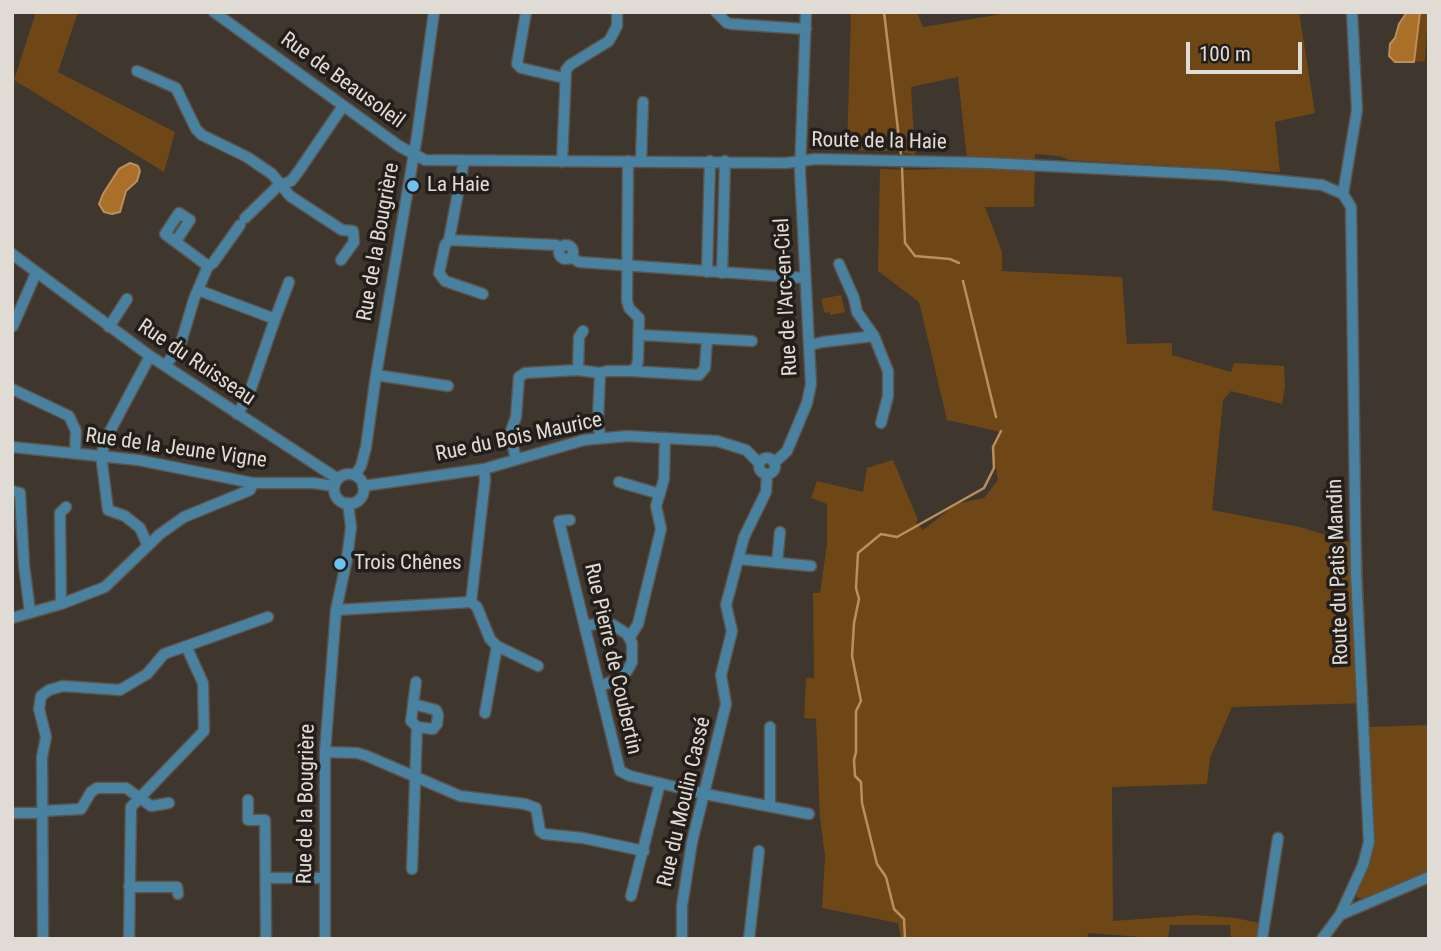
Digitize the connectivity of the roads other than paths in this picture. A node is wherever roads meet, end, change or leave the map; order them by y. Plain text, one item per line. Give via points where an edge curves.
1 (214, 12) edge
2 (435, 12) edge
3 (526, 12) edge
4 (617, 12) edge
5 (716, 12) edge
6 (806, 12) edge
7 (1352, 12) edge
8 (806, 29) junction
9 (137, 71) dead end
10 (564, 78) junction
11 (643, 102) dead end
12 (343, 106) junction
13 (413, 154) junction
14 (800, 160) junction
15 (464, 161) junction
16 (628, 161) junction
17 (641, 161) junction
18 (710, 161) junction
19 (725, 161) junction
20 (562, 162) junction
21 (282, 185) junction
22 (1343, 194) junction
23 (449, 240) junction
24 (176, 241) dead end
25 (12, 254) edge
26 (341, 260) dead end
27 (839, 264) dead end
28 (208, 266) junction
29 (628, 266) junction
30 (36, 272) junction
31 (707, 272) junction
32 (722, 273) junction
33 (805, 278) junction
34 (289, 282) dead end
35 (198, 290) junction
36 (483, 294) dead end
37 (127, 299) dead end
38 (275, 319) junction
39 (13, 326) edge
40 (109, 327) junction
41 (583, 331) dead end
42 (640, 335) junction
43 (874, 335) junction
44 (707, 339) junction
45 (752, 341) dead end
46 (810, 345) junction
47 (150, 356) junction
48 (165, 366) junction
49 (578, 370) junction
50 (630, 371) junction
51 (600, 373) junction
52 (376, 375) junction
53 (448, 386) dead end
54 (12, 389) edge
55 (237, 414) junction
56 (881, 423) dead end
57 (600, 437) junction
58 (665, 438) junction
59 (12, 447) edge
60 (75, 453) junction
61 (101, 455) junction
62 (516, 459) junction
63 (759, 463) junction
64 (774, 463) junction
65 (484, 469) junction
66 (767, 474) junction
67 (355, 475) junction
68 (336, 482) junction
69 (619, 482) dead end
70 (253, 483) junction
71 (363, 486) junction
72 (12, 491) edge
73 (660, 494) junction
74 (348, 503) junction
75 (66, 506) dead end
76 (570, 520) dead end
77 (780, 533) dead end
78 (148, 546) junction
79 (18, 551) edge
80 (738, 559) junction
81 (778, 563) junction
82 (811, 566) dead end
83 (471, 602) junction
84 (61, 604) junction
85 (336, 610) junction
86 (30, 612) junction
87 (268, 617) dead end
88 (12, 618) edge
89 (586, 626) junction
90 (630, 637) junction
91 (186, 646) junction
92 (497, 646) junction
93 (538, 666) dead end
94 (416, 682) dead end
95 (600, 686) junction
96 (412, 704) junction
97 (485, 713) dead end
98 (416, 727) junction
99 (770, 727) dead end
100 (325, 752) junction
101 (416, 778) junction
102 (660, 783) junction
103 (705, 794) junction
104 (140, 797) junction
105 (248, 800) dead end
106 (169, 803) dead end
107 (770, 806) junction
108 (43, 812) junction
109 (12, 813) edge
110 (809, 814) dead end
111 (1278, 838) dead end
112 (644, 851) junction
113 (759, 851) dead end
114 (412, 869) dead end
115 (1429, 877) edge
116 (266, 878) junction
117 (325, 878) junction
118 (129, 887) junction
119 (178, 894) dead end
120 (631, 896) dead end
121 (1340, 915) junction
122 (43, 939) edge
123 (129, 939) edge
124 (266, 939) edge
125 (325, 939) edge
126 (682, 939) edge
127 (749, 939) edge
128 (1262, 939) edge
129 (1322, 939) edge

1 - 12 street, Rue de Beausoleil
2 - 13 street, Rue de la Bougrière
3 - 10 street via 517,64
4 - 10 street via 617,26 609,41 570,65
5 - 8 street via 732,24
6 - 8 street, Rue de l'Arc-en-Ciel
7 - 22 street via 1357,110
8 - 14 street, Rue de l'Arc-en-Ciel
9 - 21 street via 176,88 196,130 247,157
10 - 20 street
11 - 17 street
12 - 13 street, Rue de Beausoleil
12 - 21 street via 299,172
13 - 15 street, Route de la Haie via 425,160
13 - 52 street, Rue de la Bougrière
14 - 19 street, Route de la Haie
14 - 22 street, Route de la Haie via 1223,174 1322,185
14 - 33 street, Rue de l'Arc-en-Ciel
15 - 20 street, Route de la Haie
15 - 23 street
16 - 17 street, Route de la Haie
16 - 20 street, Route de la Haie
16 - 29 street
17 - 18 street, Route de la Haie
18 - 19 street, Route de la Haie
18 - 31 street
19 - 32 street
21 - 26 street via 290,196 342,230 353,231 354,242
21 - 28 street via 242,221
22 - 121 street, Route du Patis Mandin via 1350,207 1356,574 1369,842
23 - 29 street via 567,245 571,257 579,262
23 - 36 street via 440,278
24 - 28 street
25 - 30 street, Rue du Ruisseau
27 - 43 street via 857,312
28 - 35 street
29 - 31 street
29 - 42 street via 627,301 639,318
30 - 39 street
30 - 40 street, Rue du Ruisseau
31 - 32 street
32 - 33 street
33 - 46 street, Rue de l'Arc-en-Ciel
34 - 38 street
35 - 38 street
35 - 48 street via 180,346
37 - 40 street
38 - 55 street via 248,397
40 - 47 street, Rue du Ruisseau
41 - 49 street
42 - 44 street
42 - 50 street via 638,362
43 - 46 street
43 - 56 street via 888,371
44 - 45 street
44 - 50 street via 705,368 699,375
46 - 64 street, Rue de l'Arc-en-Ciel via 807,403 787,451
47 - 48 street, Rue du Ruisseau
47 - 61 street
48 - 55 street, Rue du Ruisseau
49 - 51 street
49 - 62 street via 519,377 510,434
50 - 51 street
51 - 57 street
52 - 53 street
52 - 67 street, Rue de la Bougrière via 365,454
54 - 60 street via 69,416 76,432
55 - 68 street, Rue du Ruisseau
57 - 58 street, Rue du Bois Maurice
57 - 62 street, Rue du Bois Maurice
58 - 63 street, Rue du Bois Maurice via 717,440 751,453
58 - 73 street
59 - 60 street, Rue de la Jeune Vigne
60 - 61 street, Rue de la Jeune Vigne
61 - 70 street, Rue de la Jeune Vigne
61 - 78 street via 107,510 140,528
62 - 65 street, Rue du Bois Maurice
63 - 64 street via 765,458
63 - 66 street via 760,471
64 - 66 street via 774,470
65 - 71 street, Rue du Bois Maurice
65 - 83 street
66 - 80 street, Rue du Moulin Cassé via 766,492
67 - 68 street via 347,474
67 - 71 street
68 - 70 street, Rue de la Jeune Vigne
68 - 74 street via 337,497
69 - 73 street
70 - 78 street via 250,490 184,517
71 - 74 street via 360,498
72 - 79 street via 20,492
73 - 90 street via 656,506 661,528 638,624
74 - 85 street, Rue de la Bougrière via 351,527
75 - 84 street via 60,513
76 - 89 street, Rue Pierre de Coubertin via 559,521
77 - 81 street
78 - 84 street via 105,587
79 - 86 street
80 - 81 street
80 - 103 street, Rue du Moulin Cassé via 726,606 732,631 721,676 726,704
81 - 82 street
83 - 85 street
83 - 92 street
84 - 86 street
85 - 100 street, Rue de la Bougrière
86 - 88 street
87 - 91 street
89 - 90 street via 608,623
89 - 95 street, Rue Pierre de Coubertin
90 - 95 street via 634,651 627,671
91 - 104 street via 204,683 204,731
91 - 108 street via 164,654 147,674 120,690 63,686 41,696 39,709 46,737
92 - 93 street
92 - 97 street
94 - 96 street
95 - 102 street, Rue Pierre de Coubertin via 618,769
96 - 98 street via 411,721
96 - 98 street via 436,710 438,715 433,729
98 - 101 street
99 - 107 street
100 - 101 street via 357,753
100 - 117 street, Rue de la Bougrière
101 - 112 street via 460,796 536,808 544,834
101 - 114 street
102 - 103 street, Rue Pierre de Coubertin
102 - 112 street
103 - 107 street, Rue Pierre de Coubertin
103 - 126 street, Rue du Moulin Cassé via 692,842
104 - 106 street via 151,806
104 - 108 street via 126,789 97,788 81,810
104 - 118 street via 131,807
105 - 116 street via 248,820 265,820
107 - 110 street, Rue Pierre de Coubertin
108 - 109 street
108 - 122 street
111 - 128 street
112 - 120 street
113 - 127 street
115 - 121 street
116 - 117 street
116 - 124 street
117 - 125 street, Rue de la Bougrière
118 - 119 street via 177,887
118 - 123 street
121 - 129 street, Route du Patis Mandin

